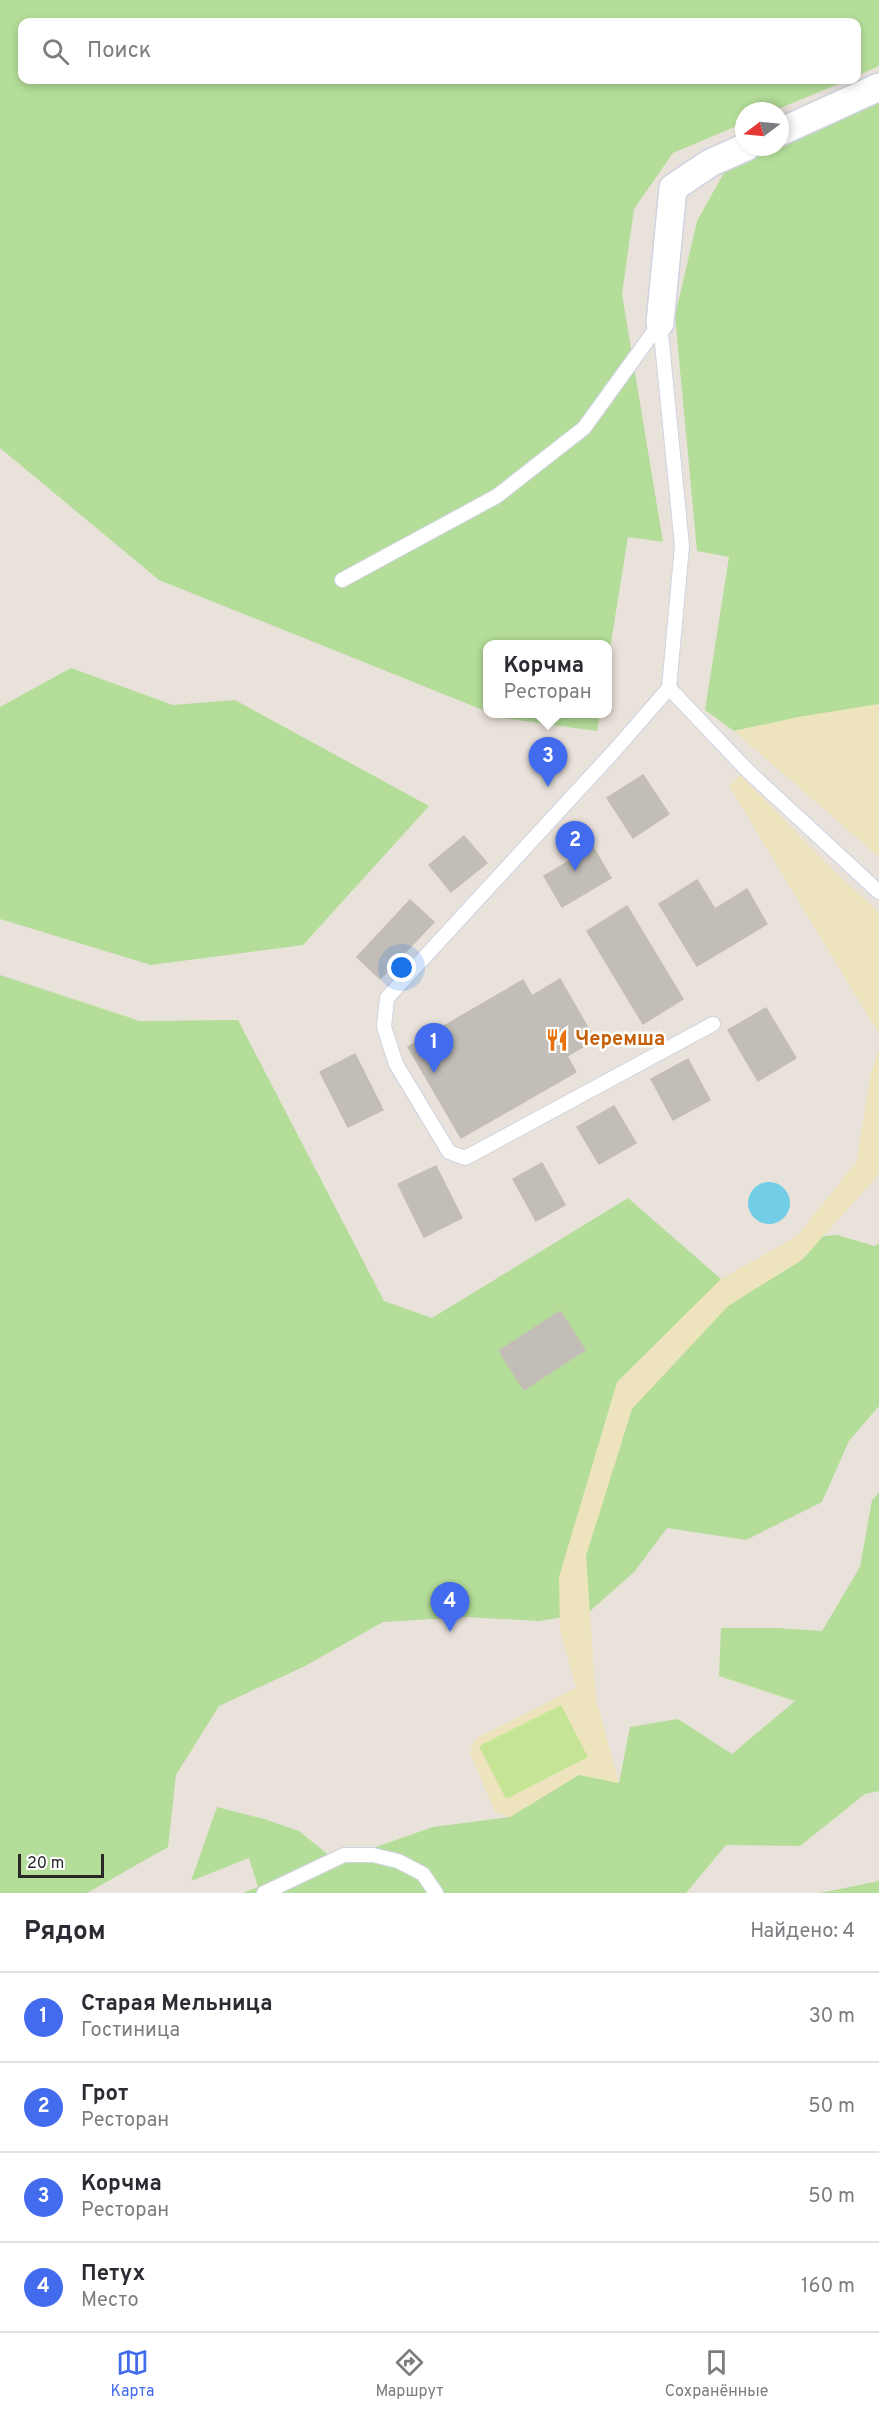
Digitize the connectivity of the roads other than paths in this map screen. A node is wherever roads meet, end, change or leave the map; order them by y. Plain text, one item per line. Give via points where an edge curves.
1 (879, 87) edge
2 (789, 128) edge
3 (735, 152) edge
4 (660, 323) junction
5 (342, 580) dead end
6 (669, 688) junction
7 (879, 892) edge
8 (713, 1024) dead end
9 (264, 1893) edge
10 (436, 1893) edge

1 - 2 street
3 - 4 street via 673,188
4 - 5 lane via 584,428 497,496
4 - 6 lane via 682,546
6 - 7 lane via 748,771
6 - 8 lane via 387,998 384,1027 396,1064 449,1152 465,1158
9 - 10 lane via 344,1855 372,1855 398,1862 423,1874

